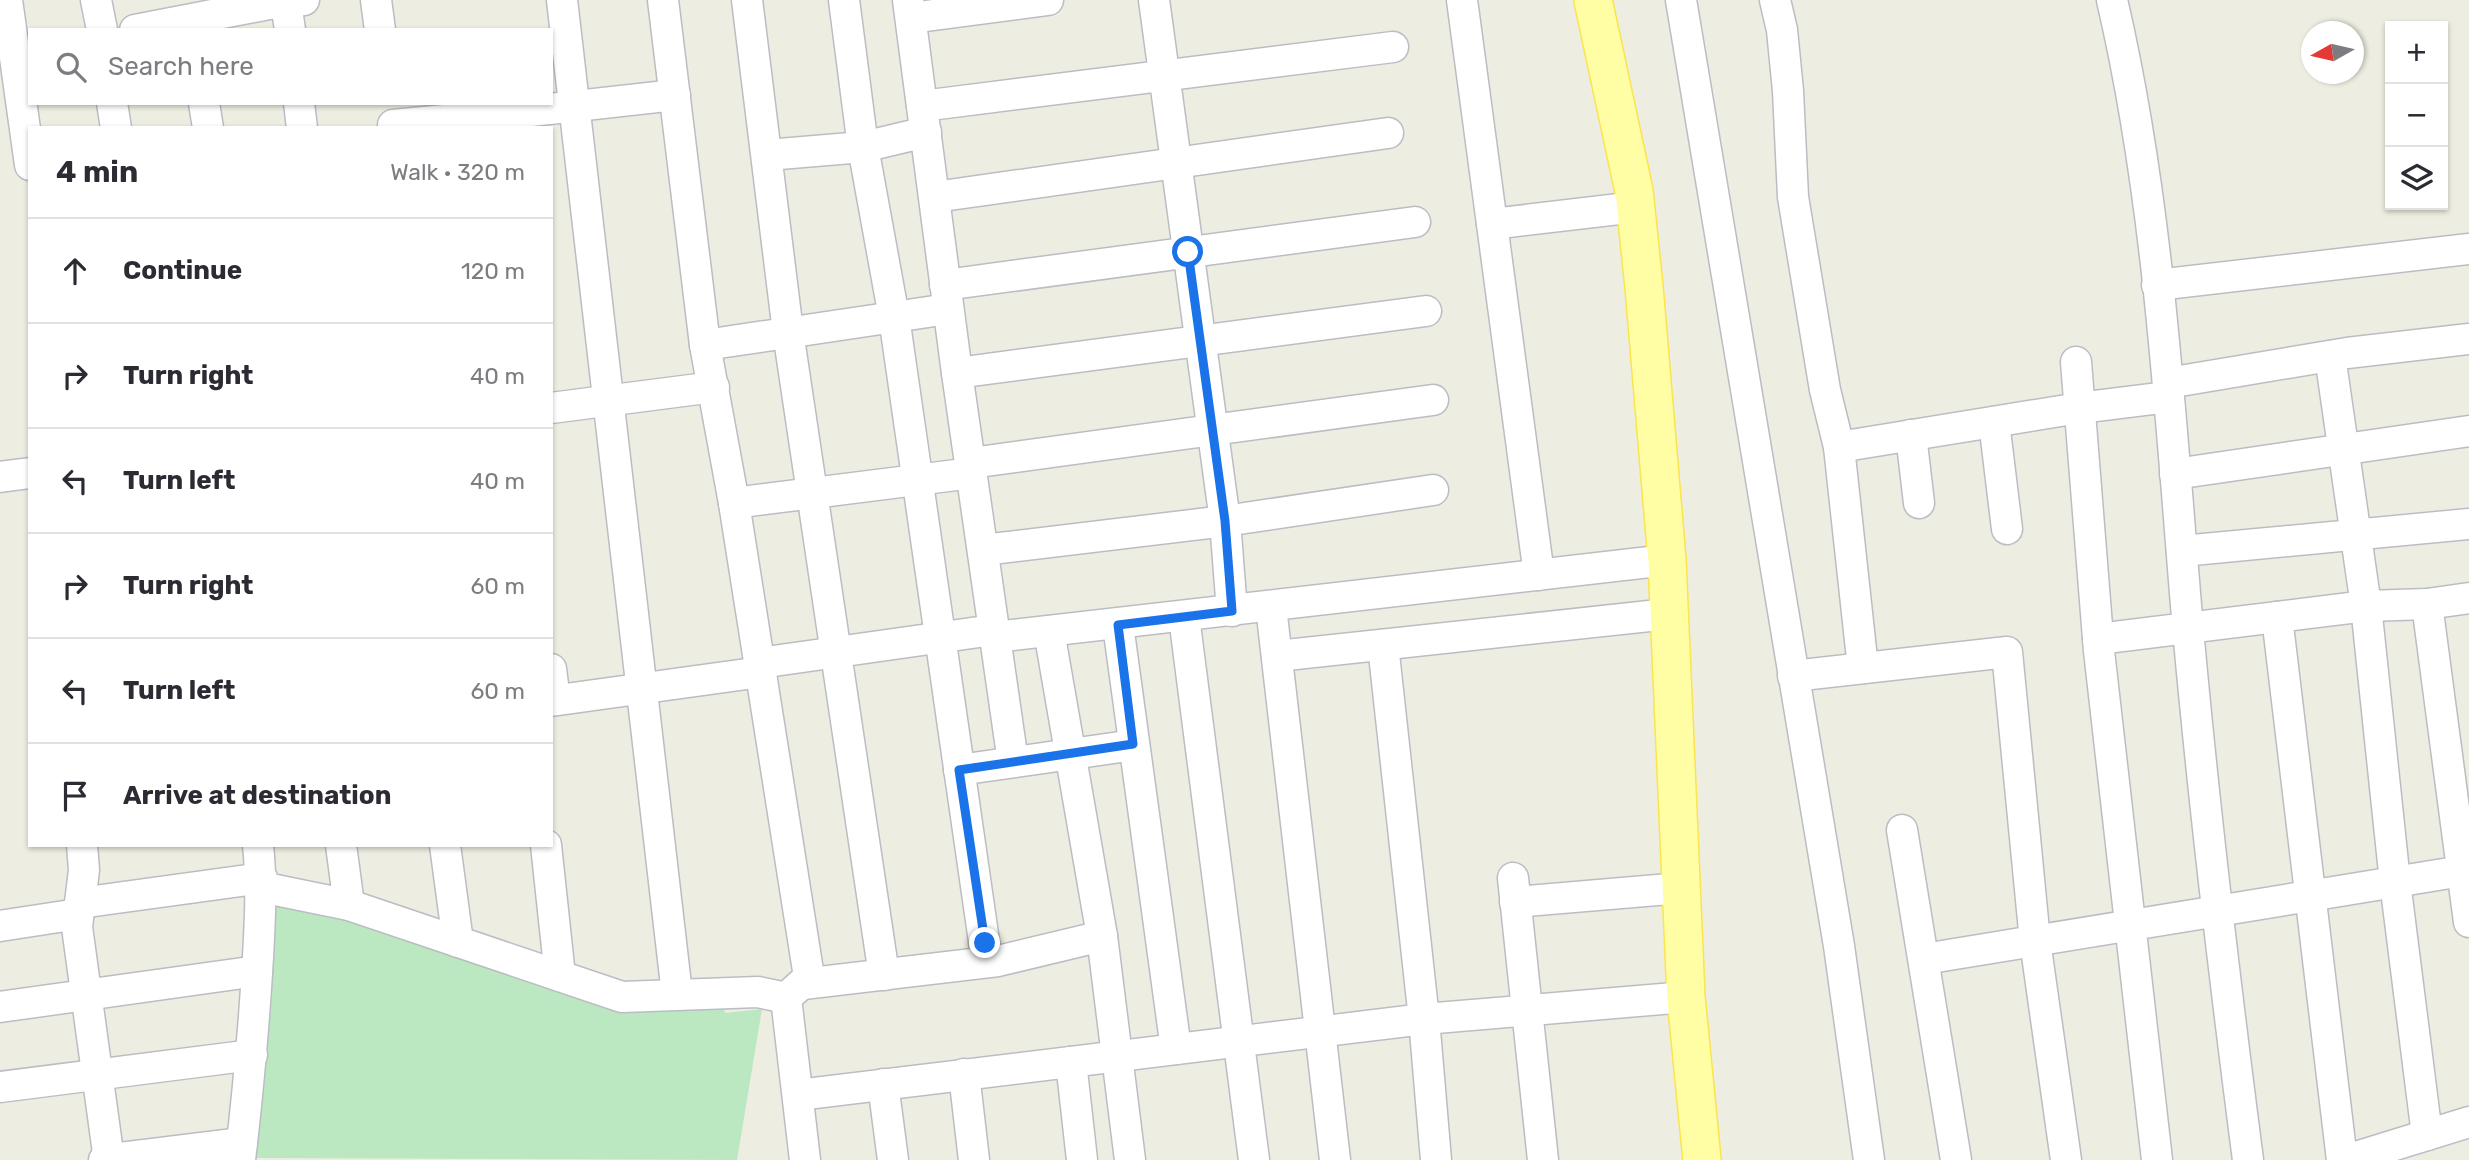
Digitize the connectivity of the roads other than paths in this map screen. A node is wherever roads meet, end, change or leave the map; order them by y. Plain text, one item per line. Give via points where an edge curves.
1 (7, 0) edge
2 (96, 0) edge
3 (376, 0) edge
4 (562, 0) edge
5 (663, 0) edge
6 (747, 0) edge
7 (844, 0) edge
8 (1048, 0) edge
9 (1154, 0) edge
10 (1462, 0) edge
11 (1593, 0) edge
12 (1681, 0) edge
13 (1775, 0) edge
14 (2112, 0) edge
15 (284, 7) edge
16 (909, 9) edge
17 (191, 16) edge
18 (102, 28) edge
19 (143, 28) edge
20 (380, 28) edge
21 (22, 45) edge
22 (1392, 47) dead end
23 (1164, 75) junction
24 (675, 95) junction
25 (112, 105) edge
26 (204, 105) edge
27 (299, 105) edge
28 (577, 106) junction
29 (392, 119) edge
30 (924, 119) junction
31 (486, 122) edge
32 (116, 126) edge
33 (208, 126) edge
34 (302, 126) edge
35 (1388, 133) dead end
36 (28, 134) edge
37 (863, 147) junction
38 (767, 155) junction
39 (1176, 164) junction
40 (935, 197) junction
41 (1636, 207) junction
42 (1415, 222) dead end
43 (1492, 224) junction
44 (2469, 249) edge
45 (1188, 252) junction
46 (2157, 285) junction
47 (947, 297) junction
48 (1426, 311) dead end
49 (894, 317) junction
50 (788, 332) junction
51 (2469, 339) edge
52 (1200, 342) junction
53 (705, 345) junction
54 (2330, 356) junction
55 (2076, 362) dead end
56 (957, 373) junction
57 (714, 387) junction
58 (2168, 390) junction
59 (611, 400) junction
60 (1433, 400) dead end
61 (553, 408) edge
62 (2079, 408) junction
63 (1994, 422) junction
64 (1213, 431) junction
65 (2469, 431) edge
66 (1911, 435) junction
67 (1839, 447) junction
68 (2343, 450) junction
69 (972, 468) junction
70 (28, 473) edge
71 (2175, 474) junction
72 (0, 477) edge
73 (917, 480) junction
74 (1433, 490) dead end
75 (813, 494) junction
76 (734, 503) junction
77 (1919, 503) dead end
78 (1225, 521) junction
79 (2469, 524) edge
80 (2007, 529) dead end
81 (2356, 535) junction
82 (983, 551) junction
83 (2182, 551) junction
84 (1667, 559) junction
85 (1539, 575) junction
86 (2469, 598) edge
87 (2427, 604) junction
88 (2366, 606) junction
89 (1271, 607) junction
90 (1232, 611) junction
91 (1668, 614) junction
92 (1184, 617) junction
93 (2277, 617) junction
94 (1118, 625) junction
95 (2189, 630) junction
96 (1049, 631) junction
97 (994, 634) junction
98 (940, 637) junction
99 (2098, 639) junction
100 (1383, 645) junction
101 (836, 650) junction
102 (1277, 656) junction
103 (760, 668) junction
104 (1863, 668) junction
105 (1793, 676) junction
106 (644, 689) junction
107 (553, 701) edge
108 (1133, 744) junction
109 (1070, 753) junction
110 (1013, 762) junction
111 (959, 770) junction
112 (1902, 830) dead end
113 (82, 847) edge
114 (258, 847) edge
115 (341, 847) edge
116 (444, 847) edge
117 (546, 847) edge
118 (2462, 871) junction
119 (2395, 882) junction
120 (262, 883) junction
121 (1681, 888) junction
122 (2312, 895) junction
123 (349, 905) junction
124 (2468, 908) edge
125 (79, 909) junction
126 (2215, 911) junction
127 (2129, 925) junction
128 (0, 926) edge
129 (1102, 936) junction
130 (2035, 941) junction
131 (458, 942) junction
132 (1924, 959) junction
133 (987, 962) junction
134 (257, 971) junction
135 (884, 975) junction
136 (560, 976) junction
137 (794, 991) junction
138 (677, 994) junction
139 (87, 995) junction
140 (1686, 997) junction
141 (0, 1007) edge
142 (1524, 1010) junction
143 (1424, 1018) junction
144 (1320, 1031) junction
145 (1241, 1041) junction
146 (1176, 1049) junction
147 (252, 1055) junction
148 (1117, 1056) junction
149 (1071, 1062) junction
150 (96, 1074) junction
151 (964, 1074) junction
152 (883, 1084) junction
153 (0, 1087) edge
154 (798, 1095) junction
155 (2469, 1122) edge
156 (2427, 1135) junction
157 (241, 1152) edge
158 (2395, 1153) edge
159 (107, 1160) edge
160 (806, 1160) edge
161 (892, 1160) edge
162 (974, 1160) edge
163 (1083, 1160) edge
164 (1130, 1160) edge
165 (1254, 1160) edge
166 (1335, 1160) edge
167 (1436, 1160) edge
168 (1543, 1160) edge
169 (1702, 1160) edge
170 (1869, 1160) edge
171 (1956, 1160) edge
172 (2066, 1160) edge
173 (2157, 1160) edge
174 (2248, 1160) edge
175 (2344, 1160) edge

1 - 21 street
2 - 18 street
3 - 20 street
4 - 28 street
5 - 24 street
6 - 38 street
7 - 37 street
8 - 16 street
9 - 23 street
10 - 43 street
11 - 41 main road
12 - 105 street
13 - 67 street via 1788,90 1793,197
14 - 46 street via 2148,205
15 - 17 street
16 - 30 street
17 - 19 street
21 - 36 street
22 - 23 street
23 - 30 street
23 - 39 street
24 - 28 street
24 - 53 street
25 - 32 street
26 - 33 street
27 - 34 street
28 - 31 street
28 - 59 street
29 - 31 street
30 - 37 street
30 - 40 street
35 - 39 street
37 - 38 street
37 - 49 street
38 - 50 street
39 - 40 street
39 - 45 street
40 - 47 street
41 - 43 street
41 - 84 main road
42 - 45 street
43 - 85 street
44 - 46 street
45 - 47 street
45 - 52 street
46 - 58 street
47 - 49 street
47 - 56 street
48 - 52 street
49 - 50 street
49 - 73 street
50 - 53 street
50 - 75 street
51 - 54 street
52 - 56 street
52 - 64 street
53 - 57 street
54 - 58 street
54 - 68 street
55 - 62 street
56 - 69 street
57 - 59 street
57 - 76 street
58 - 62 street
58 - 71 street
59 - 61 street
59 - 106 street
60 - 64 street
62 - 63 street
62 - 99 street
63 - 66 street
63 - 80 street
64 - 69 street
64 - 78 street
65 - 68 street
66 - 67 street
66 - 77 street
67 - 104 street
68 - 71 street
68 - 81 street
69 - 73 street
69 - 82 street
70 - 72 street
71 - 83 street
73 - 75 street
73 - 98 street
74 - 78 street
75 - 76 street
75 - 101 street
76 - 103 street
78 - 82 street
78 - 90 street
79 - 81 street
81 - 83 street
81 - 88 street
82 - 97 street
83 - 95 street
84 - 85 street
84 - 91 main road
85 - 89 street
86 - 87 street
87 - 88 street
87 - 118 street
88 - 93 street
88 - 119 street
89 - 90 street
89 - 102 street
90 - 92 street
91 - 100 street
91 - 121 main road
92 - 94 street
92 - 145 street
93 - 95 street
93 - 122 street
94 - 96 street
94 - 108 street
95 - 99 street
95 - 126 street
96 - 97 street
96 - 109 street
97 - 98 street
97 - 110 street
98 - 101 street
98 - 111 street
99 - 127 street
100 - 102 street
100 - 143 street
101 - 103 street
101 - 135 street
102 - 144 street
103 - 106 street
103 - 137 street via 809,977
104 - 105 street
104 - 130 street via 2007,652
105 - 170 street via 1839,946
106 - 107 street
106 - 138 street
108 - 109 street
108 - 146 street
109 - 110 street
109 - 129 street
110 - 111 street
111 - 133 street
112 - 132 street
113 - 125 street
114 - 120 street
115 - 123 street
116 - 131 street
117 - 136 street
118 - 119 street
118 - 124 street
119 - 122 street
119 - 156 street
120 - 123 street
120 - 125 street
120 - 134 street
121 - 140 main road
121 - 142 street via 1514,890
122 - 126 street
122 - 175 street
123 - 131 street
125 - 128 street
125 - 139 street via 77,927
126 - 127 street
126 - 174 street
127 - 130 street
127 - 173 street
129 - 133 street
129 - 148 street
130 - 132 street
130 - 172 street
131 - 136 street
132 - 171 street
133 - 135 street
134 - 139 street
134 - 147 street
135 - 137 street
136 - 138 street via 622,997
137 - 138 street
137 - 154 street
139 - 141 street
139 - 150 street
140 - 142 street
140 - 169 main road
142 - 143 street
142 - 168 street
143 - 144 street
143 - 167 street
144 - 145 street
144 - 166 street
145 - 146 street
145 - 165 street
146 - 148 street
147 - 150 street
147 - 157 street
148 - 149 street
148 - 164 street
149 - 151 street
149 - 163 street
150 - 153 street
150 - 159 street
151 - 152 street
151 - 162 street
152 - 154 street
152 - 161 street
154 - 160 street
155 - 156 street
156 - 158 street
157 - 159 street
158 - 175 street

